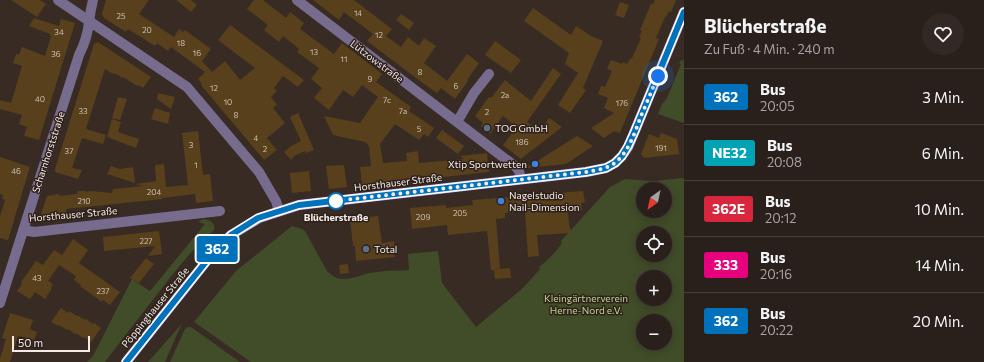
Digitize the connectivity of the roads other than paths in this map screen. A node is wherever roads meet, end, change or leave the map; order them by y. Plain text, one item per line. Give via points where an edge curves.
1 (58, 0) edge
2 (93, 0) edge
3 (297, 0) edge
4 (684, 12) edge
5 (90, 21) junction
6 (489, 74) dead end
7 (457, 122) junction
8 (521, 179) junction
9 (220, 211) dead end
10 (279, 211) junction
11 (23, 230) junction
12 (0, 303) edge
13 (126, 362) edge

1 - 5 street
2 - 5 street, Scharnhorststraße
3 - 7 street, Lützowstraße
4 - 8 main road, Horsthauser Straße via 622,156 606,168
5 - 10 street via 187,87 259,172
5 - 11 street, Scharnhorststraße
6 - 7 street
7 - 8 street, Lützowstraße via 516,167
8 - 10 main road, Horsthauser Straße via 299,205
9 - 11 street, Horsthauser Straße via 34,232
10 - 13 main road, Pöppinghauser Straße via 258,218 231,235 213,253
11 - 12 street, Scharnhorststraße

